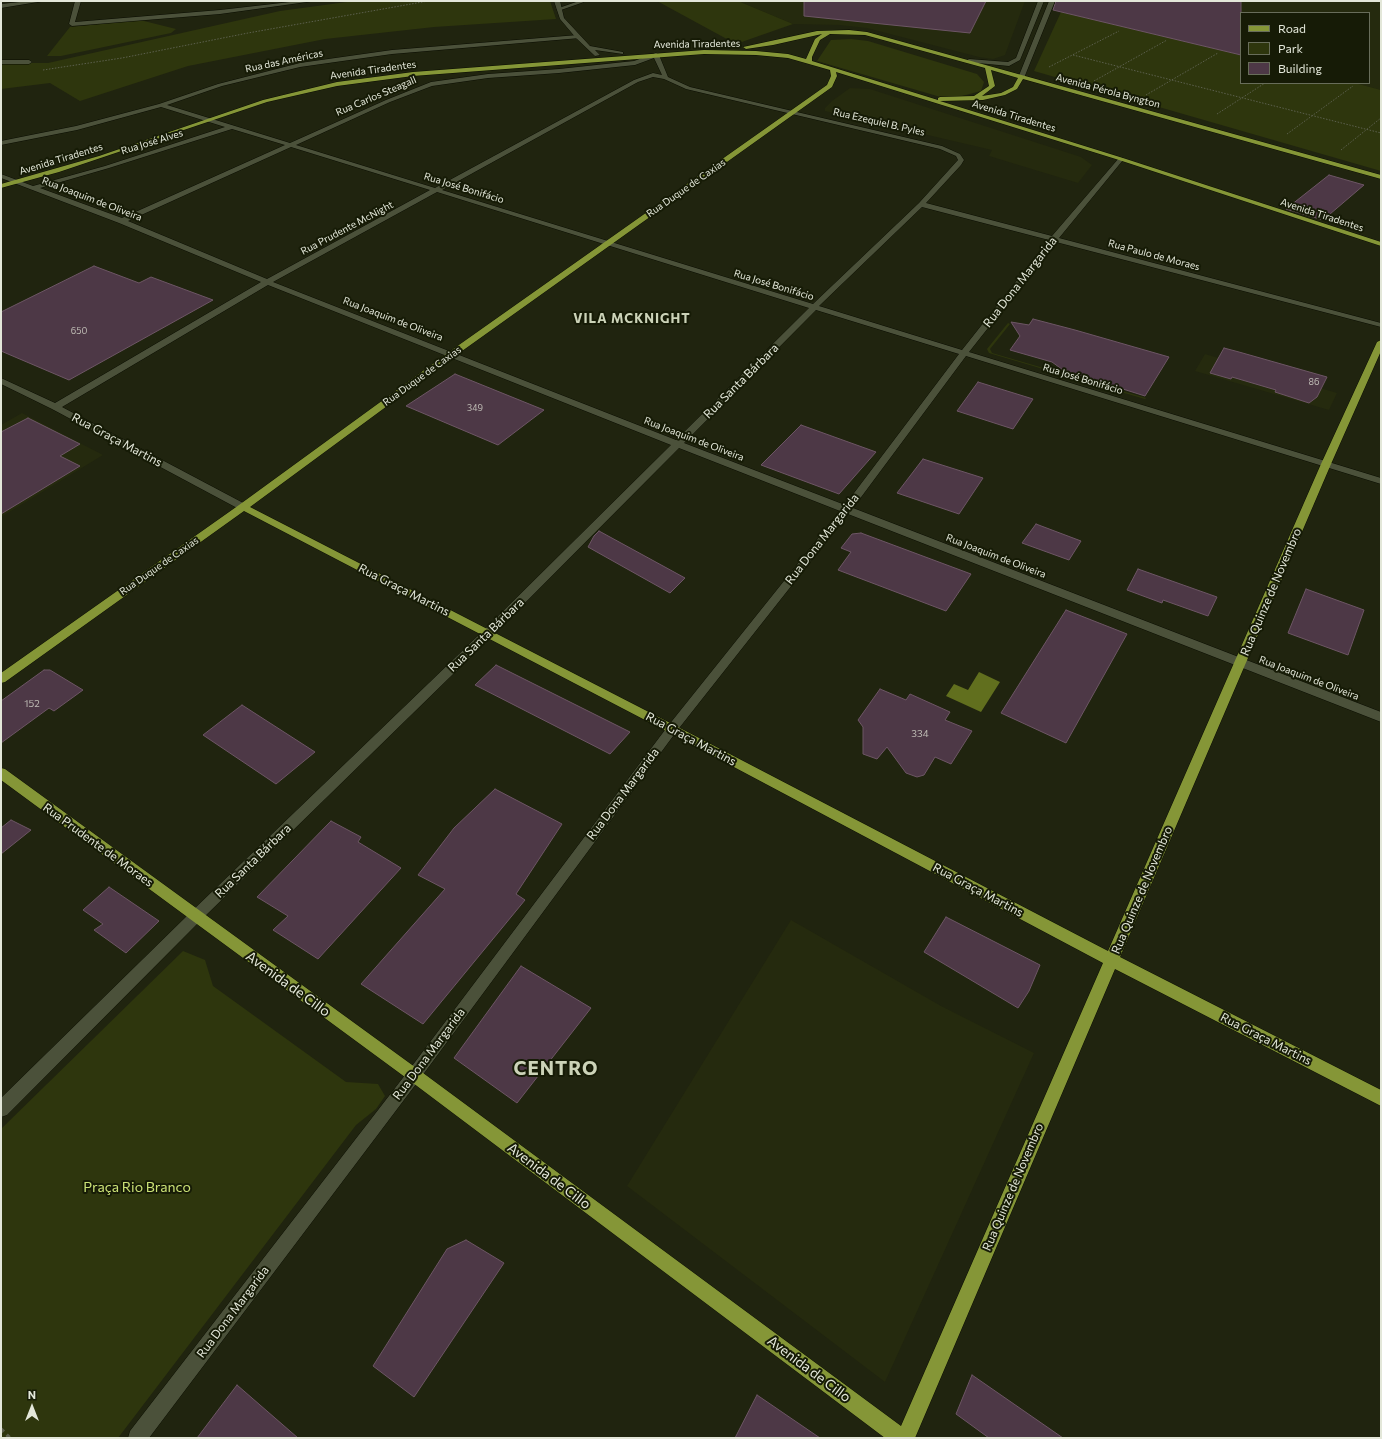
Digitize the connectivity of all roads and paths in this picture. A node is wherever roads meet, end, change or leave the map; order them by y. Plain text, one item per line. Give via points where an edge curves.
1 (41, 1) edge
2 (78, 1) edge
3 (311, 1) edge
4 (428, 1) edge
5 (557, 1) edge
6 (1041, 1) edge
7 (1052, 1) edge
8 (581, 2) edge
9 (269, 3) edge
10 (1, 6) edge
11 (559, 9) junction
12 (1120, 31) dead end
13 (829, 32) junction
14 (578, 37) junction
15 (1167, 40) dead end
16 (773, 43) junction
17 (790, 45) dead end
18 (587, 46) junction
19 (796, 52) dead end
20 (621, 53) junction
21 (1218, 53) dead end
22 (597, 55) junction
23 (656, 55) junction
24 (778, 55) junction
25 (1074, 55) junction
26 (613, 58) junction
27 (969, 61) junction
28 (1, 62) edge
29 (29, 62) dead end
30 (809, 62) junction
31 (635, 63) junction
32 (1119, 67) junction
33 (644, 68) dead end
34 (988, 68) junction
35 (1046, 68) dead end
36 (40, 70) dead end
37 (833, 70) junction
38 (651, 74) joint
39 (666, 78) junction
40 (1021, 78) junction
41 (1172, 80) junction
42 (1094, 81) dead end
43 (1263, 84) edge
44 (1353, 86) dead end
45 (1146, 95) dead end
46 (917, 96) junction
47 (1242, 98) junction
48 (972, 99) junction
49 (161, 105) junction
50 (793, 112) junction
51 (1217, 114) dead end
52 (1312, 116) junction
53 (199, 117) junction
54 (1381, 118) edge
55 (209, 120) junction
56 (231, 127) junction
57 (1367, 129) junction
58 (1381, 133) edge
59 (1287, 134) dead end
60 (1, 143) edge
61 (289, 145) junction
62 (1337, 153) dead end
63 (958, 155) joint
64 (77, 157) dead end
65 (1120, 159) junction
66 (2, 177) edge
67 (1381, 177) edge
68 (18, 178) junction
69 (1, 186) edge
70 (32, 188) junction
71 (437, 190) junction
72 (921, 204) junction
73 (122, 221) junction
74 (1054, 239) junction
75 (607, 244) junction
76 (1381, 244) edge
77 (267, 282) junction
78 (814, 307) junction
79 (1381, 325) edge
80 (1381, 342) edge
81 (964, 353) junction
82 (452, 354) junction
83 (1, 381) edge
84 (55, 407) junction
85 (678, 444) junction
86 (1326, 464) junction
87 (1381, 481) edge
88 (243, 507) junction
89 (846, 510) junction
90 (487, 634) junction
91 (1240, 663) junction
92 (1, 679) edge
93 (1381, 717) edge
94 (672, 729) junction
95 (1, 773) edge
96 (196, 916) junction
97 (1112, 960) junction
98 (414, 1075) junction
99 (1381, 1098) edge
100 (1, 1109) edge
101 (1, 1429) edge
102 (10, 1438) edge
103 (137, 1438) edge
104 (901, 1438) edge
105 (905, 1438) edge

1 - 10 street
2 - 9 street via 72,24 220,12
3 - 9 street
4 - 36 path via 122,58
5 - 11 street
6 - 27 street via 1018,59 1009,64
7 - 40 street
8 - 11 street
11 - 14 street via 562,18
12 - 25 path
13 - 16 main road, Avenida Tiradentes
13 - 27 main road, Avenida Pérola Byngton via 866,33
13 - 30 main road via 818,39
14 - 18 street
14 - 49 street, Rua das Américas via 392,52 315,63 220,85
15 - 32 path
16 - 17 main road
16 - 20 main road, Avenida Tiradentes via 746,47
18 - 20 street
18 - 22 street
19 - 24 main road
20 - 22 main road, Avenida Tiradentes
21 - 41 path
22 - 26 main road
22 - 53 main road, Avenida Tiradentes via 413,70 334,80 256,98
23 - 24 main road, Avenida Tiradentes via 724,52
23 - 26 main road, Avenida Tiradentes
23 - 31 street, Rua Carlos Steagall
23 - 39 street
24 - 30 main road, Avenida Tiradentes
25 - 32 path
25 - 35 path
26 - 55 main road, Avenida Tiradentes via 413,74 337,84 270,100
27 - 34 main road, Avenida Pérola Byngton
28 - 29 street
30 - 37 main road, Avenida Tiradentes
31 - 33 street
31 - 61 street, Rua Carlos Steagall via 488,76 431,84
32 - 41 path
32 - 42 path
34 - 40 main road, Avenida Pérola Byngton
34 - 48 main road via 992,86
37 - 46 main road, Avenida Tiradentes
37 - 50 main road, Rua Duque de Caxias via 834,76 830,86
38 - 39 street, Rua Ezequiel B. Pyles
38 - 71 street, Rua Prudente McNight
39 - 50 street, Rua Ezequiel B. Pyles via 688,88
40 - 48 main road via 1015,88 1003,94
40 - 67 main road, Avenida Pérola Byngton
41 - 45 path
41 - 47 path
43 - 47 path
44 - 52 path
46 - 48 main road
46 - 65 main road, Avenida Tiradentes
47 - 51 path
47 - 52 path
49 - 53 street, Rua José Bonifácio
49 - 60 street, Rua das Américas via 77,128
50 - 63 street, Rua Ezequiel B. Pyles via 942,148
50 - 75 main road, Rua Duque de Caxias
52 - 57 path
52 - 59 path
53 - 55 street, Rua José Bonifácio
53 - 64 main road, Avenida Tiradentes
54 - 57 path
55 - 56 street, Rua José Bonifácio
55 - 68 main road, Avenida Tiradentes via 101,157
56 - 61 street, Rua José Bonifácio
56 - 70 street, Rua José Alves
57 - 58 path
57 - 62 path
61 - 71 street, Rua José Bonifácio
61 - 73 street, Rua Carlos Steagall
63 - 72 street, Rua Santa Bárbara via 961,160 959,164
65 - 74 street, Rua Dona Margarida
65 - 76 main road, Avenida Tiradentes
66 - 68 street, Rua Joaquim de Oliveira
68 - 69 main road, Avenida Tiradentes
68 - 70 street, Rua Joaquim de Oliveira
70 - 73 street, Rua Joaquim de Oliveira
71 - 75 street, Rua José Bonifácio
71 - 77 street, Rua Prudente McNight
72 - 74 street, Rua Paulo de Moraes
72 - 78 street, Rua Santa Bárbara
73 - 77 street, Rua Joaquim de Oliveira
74 - 79 street, Rua Paulo de Moraes
74 - 81 street, Rua Dona Margarida
75 - 78 street, Rua José Bonifácio
75 - 82 main road, Rua Duque de Caxias
77 - 82 street, Rua Joaquim de Oliveira
77 - 84 street, Rua Prudente McNight
78 - 81 street, Rua José Bonifácio
78 - 85 street, Rua Santa Bárbara
80 - 86 main road, Rua Quinze de Novembro
81 - 86 street, Rua José Bonifácio
81 - 89 street, Rua Dona Margarida
82 - 85 street, Rua Joaquim de Oliveira
82 - 88 main road, Rua Duque de Caxias
83 - 84 street, Rua Graça Martins
84 - 88 street, Rua Graça Martins
85 - 89 street, Rua Joaquim de Oliveira
85 - 90 street, Rua Santa Bárbara
86 - 87 street, Rua José Bonifácio
86 - 91 main road, Rua Quinze de Novembro
88 - 90 main road, Rua Graça Martins
88 - 92 main road, Rua Duque de Caxias
89 - 91 street, Rua Joaquim de Oliveira
89 - 94 street, Rua Dona Margarida
90 - 94 main road, Rua Graça Martins
90 - 96 street, Rua Santa Bárbara
91 - 93 street, Rua Joaquim de Oliveira
91 - 97 main road, Rua Quinze de Novembro
94 - 97 main road, Rua Graça Martins
94 - 98 street, Rua Dona Margarida
95 - 96 main road, Rua Prudente de Moraes
96 - 98 main road, Avenida de Cillo
96 - 100 street, Rua Santa Bárbara
97 - 99 main road, Rua Graça Martins
97 - 105 main road, Rua Quinze de Novembro
98 - 103 street, Rua Dona Margarida
98 - 104 main road, Avenida de Cillo
101 - 102 path

